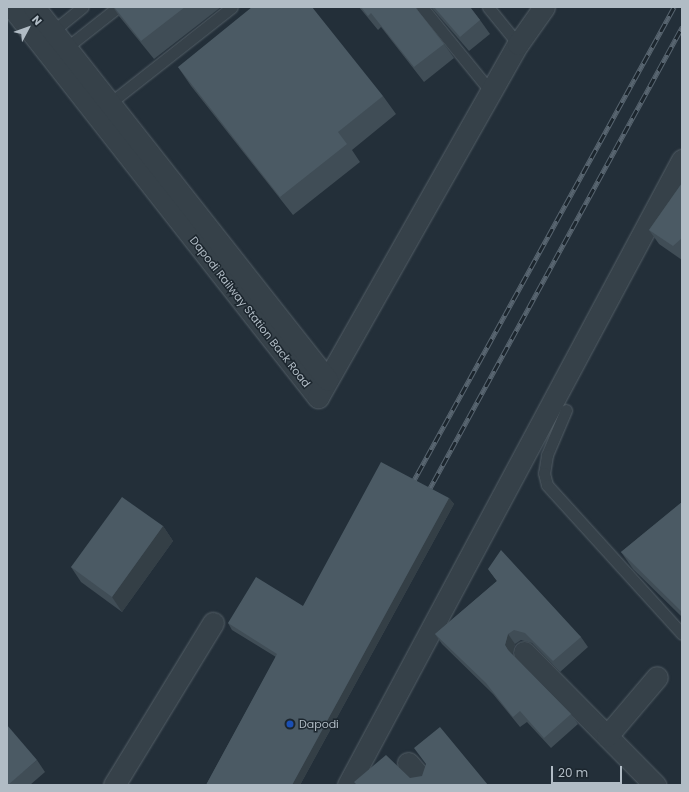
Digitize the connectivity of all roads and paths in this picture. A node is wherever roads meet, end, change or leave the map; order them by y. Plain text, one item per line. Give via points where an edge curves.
1 (12, 7) edge
2 (34, 7) edge
3 (83, 7) edge
4 (118, 7) edge
5 (232, 7) edge
6 (422, 7) edge
7 (488, 7) edge
8 (544, 7) edge
9 (53, 31) junction
10 (518, 44) junction
11 (66, 48) junction
12 (491, 92) junction
13 (110, 103) junction
14 (682, 160) edge
15 (328, 378) junction
16 (566, 410) dead end
17 (213, 623) dead end
18 (682, 634) edge
19 (524, 652) dead end
20 (657, 677) dead end
21 (607, 736) junction
22 (408, 763) dead end
23 (114, 785) edge
24 (348, 785) edge
25 (427, 785) edge
26 (655, 785) edge

1 - 15 street, Dapodi Railway Station Back Road via 318,397
2 - 9 street, Dapodi Railway Station Back Road
3 - 9 lane
4 - 11 lane
5 - 13 lane
6 - 12 lane
7 - 10 lane
8 - 10 street
9 - 11 street, Dapodi Railway Station Back Road
10 - 12 street
11 - 13 street, Dapodi Railway Station Back Road
12 - 15 street
13 - 15 street, Dapodi Railway Station Back Road
14 - 24 street
16 - 18 lane via 548,455 544,473 547,485
17 - 23 street
19 - 21 street
20 - 21 street
21 - 26 street
22 - 25 street

